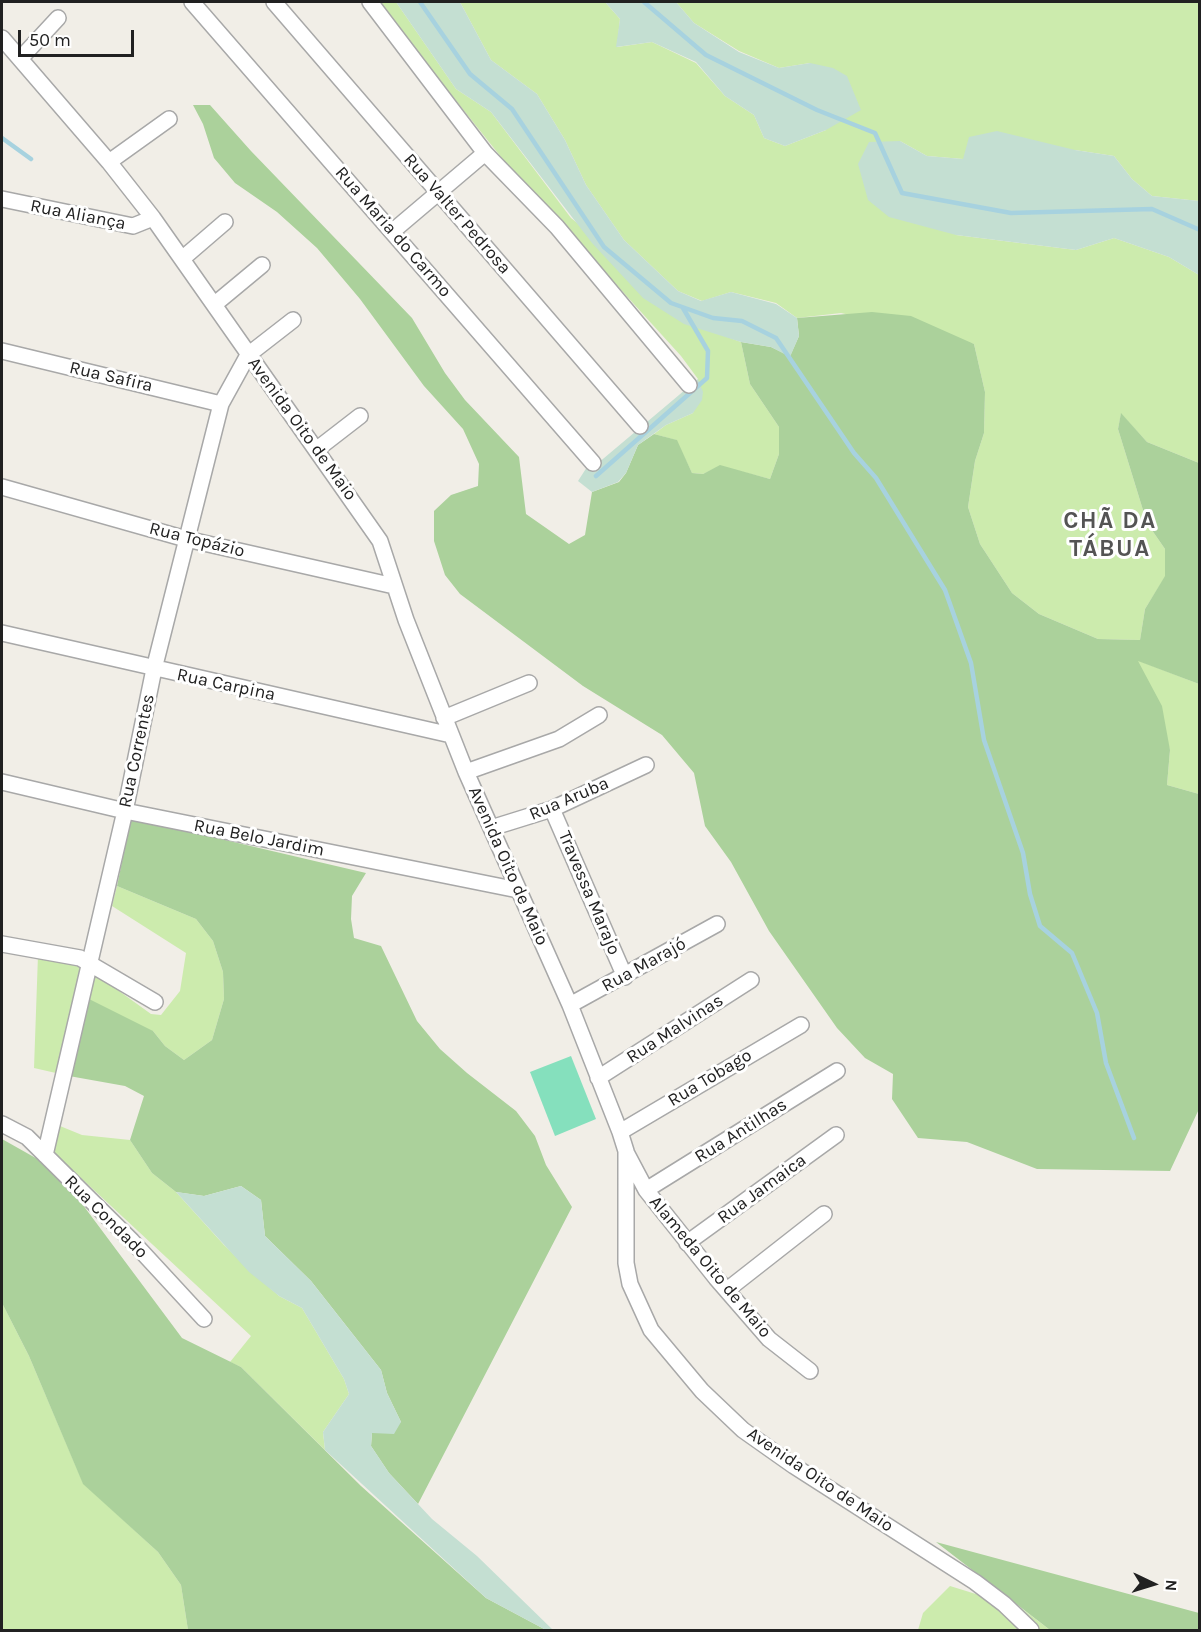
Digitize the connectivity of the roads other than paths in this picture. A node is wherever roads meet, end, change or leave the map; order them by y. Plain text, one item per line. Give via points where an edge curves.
1 (192, 2) edge
2 (274, 2) edge
3 (370, 2) edge
4 (58, 18) dead end
5 (2, 38) edge
6 (20, 59) junction
7 (169, 119) dead end
8 (485, 153) junction
9 (109, 162) junction
10 (439, 194) junction
11 (2, 199) edge
12 (153, 218) junction
13 (225, 222) dead end
14 (393, 231) junction
15 (182, 259) junction
16 (262, 265) dead end
17 (215, 304) junction
18 (293, 320) dead end
19 (2, 351) edge
20 (248, 354) junction
21 (689, 385) dead end
22 (221, 404) junction
23 (360, 416) dead end
24 (640, 426) dead end
25 (316, 450) junction
26 (593, 464) dead end
27 (2, 487) edge
28 (186, 539) junction
29 (394, 586) junction
30 (2, 633) edge
31 (154, 669) junction
32 (529, 683) dead end
33 (598, 715) dead end
34 (444, 718) junction
35 (451, 735) junction
36 (646, 765) dead end
37 (466, 772) junction
38 (2, 782) edge
39 (552, 809) junction
40 (125, 811) junction
41 (491, 828) junction
42 (518, 890) junction
43 (717, 924) dead end
44 (2, 944) edge
45 (90, 964) junction
46 (625, 977) junction
47 (751, 980) dead end
48 (155, 1002) dead end
49 (570, 1005) junction
50 (801, 1025) dead end
51 (837, 1071) dead end
52 (598, 1078) junction
53 (2, 1124) edge
54 (620, 1132) junction
55 (836, 1136) dead end
56 (626, 1151) junction
57 (45, 1155) junction
58 (646, 1190) junction
59 (824, 1214) dead end
60 (687, 1243) junction
61 (727, 1290) junction
62 (204, 1319) dead end
63 (810, 1371) dead end
64 (1031, 1630) edge

1 - 14 street, Rua Maria do Carmo
2 - 10 street, Rua Valter Pedrosa
3 - 8 street
4 - 6 street
5 - 6 street, Avenida Oito de Maio
6 - 9 street, Avenida Oito de Maio
7 - 9 street
8 - 10 street
8 - 21 street via 557,227
9 - 12 street, Avenida Oito de Maio
10 - 14 street
10 - 24 street, Rua Valter Pedrosa
11 - 12 street, Rua Aliança via 133,226
12 - 15 street, Avenida Oito de Maio
13 - 15 street
14 - 26 street, Rua Maria do Carmo
15 - 17 street, Avenida Oito de Maio
16 - 17 street
17 - 20 street, Avenida Oito de Maio
18 - 20 street
19 - 22 street, Rua Safira
20 - 22 street, Rua Correntes
20 - 25 street, Avenida Oito de Maio
22 - 28 street, Rua Correntes
23 - 25 street
25 - 29 street, Avenida Oito de Maio via 380,541
27 - 28 street, Rua Topázio
28 - 29 street, Rua Topázio
28 - 31 street, Rua Correntes
29 - 34 street, Avenida Oito de Maio
30 - 31 street, Rua Carpina
31 - 35 street, Rua Carpina
31 - 40 street, Rua Correntes
32 - 34 street
33 - 37 street via 559,739
34 - 35 street, Avenida Oito de Maio
35 - 37 street, Avenida Oito de Maio
36 - 39 street, Rua Aruba
37 - 41 street, Avenida Oito de Maio
38 - 40 street, Rua Belo Jardim
39 - 41 street, Rua Aruba
39 - 46 street, Travessa Marajo
40 - 42 street, Rua Belo Jardim
40 - 45 street, Rua Correntes
41 - 42 street, Avenida Oito de Maio
42 - 49 street, Avenida Oito de Maio
43 - 46 street, Rua Marajó
44 - 45 street via 80,958
45 - 48 street
45 - 57 street, Rua Correntes
46 - 49 street, Rua Marajó
47 - 52 street, Rua Malvinas
49 - 52 street, Avenida Oito de Maio
50 - 54 street, Rua Tobago
51 - 58 street, Rua Antilhas
52 - 54 street, Avenida Oito de Maio
53 - 57 street, Rua Condado via 27,1137
54 - 56 street, Avenida Oito de Maio
55 - 60 street, Rua Jamaica
56 - 58 street, Alameda Oito de Maio
56 - 64 street, Avenida Oito de Maio via 625,1233 630,1284 651,1330 670,1356 743,1430 975,1582
57 - 62 street, Rua Condado
58 - 60 street, Alameda Oito de Maio
59 - 61 street
60 - 61 street, Alameda Oito de Maio
61 - 63 street, Alameda Oito de Maio via 769,1339

